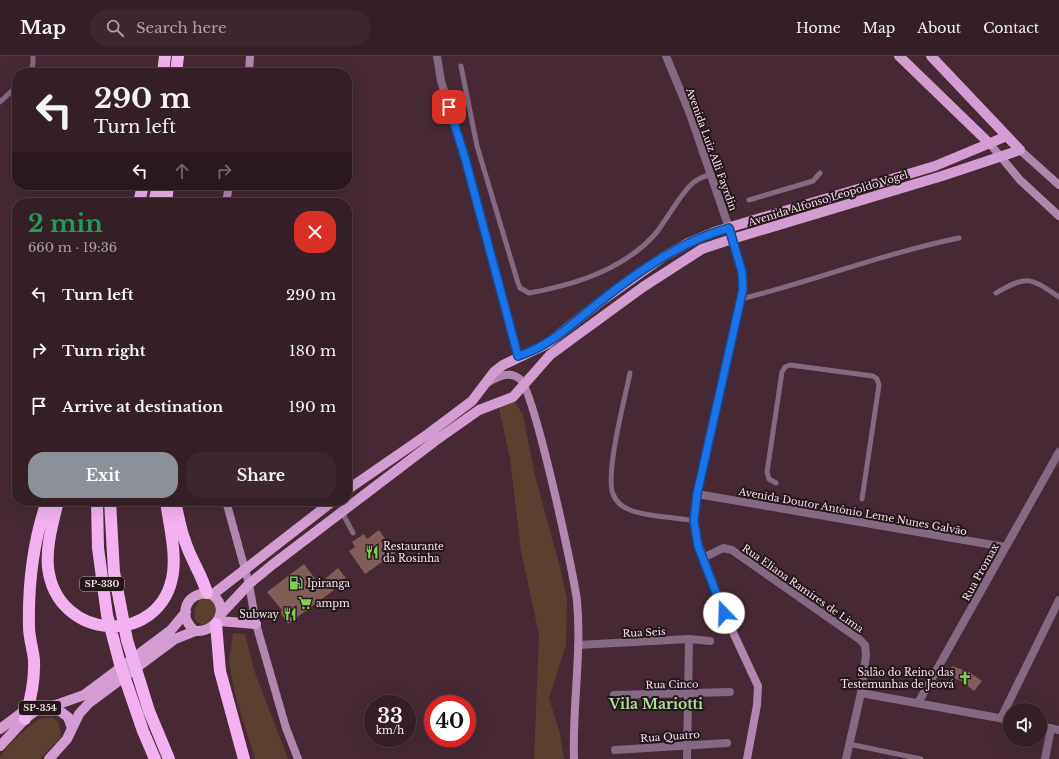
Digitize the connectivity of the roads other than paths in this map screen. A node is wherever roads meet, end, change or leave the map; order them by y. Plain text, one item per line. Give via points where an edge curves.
1 (32, 56) edge
2 (165, 56) edge
3 (178, 56) edge
4 (183, 56) edge
5 (250, 56) edge
6 (437, 56) edge
7 (666, 56) edge
8 (899, 56) edge
9 (931, 56) edge
10 (461, 66) dead end
11 (32, 68) edge
12 (164, 68) edge
13 (177, 68) edge
14 (183, 68) edge
15 (249, 68) edge
16 (12, 91) edge
17 (0, 102) edge
18 (1007, 136) junction
19 (990, 144) junction
20 (1020, 150) junction
21 (1000, 156) junction
22 (820, 173) dead end
23 (711, 174) junction
24 (1059, 185) edge
25 (749, 200) dead end
26 (1059, 216) edge
27 (729, 228) junction
28 (959, 238) dead end
29 (732, 239) junction
30 (996, 293) dead end
31 (1059, 297) edge
32 (741, 299) junction
33 (518, 356) junction
34 (630, 373) dead end
35 (486, 383) junction
36 (525, 385) junction
37 (1059, 452) edge
38 (776, 483) dead end
39 (352, 487) edge
40 (697, 494) junction
41 (862, 499) dead end
42 (352, 504) edge
43 (45, 506) edge
44 (57, 506) edge
45 (97, 506) edge
46 (110, 506) edge
47 (167, 506) edge
48 (176, 506) edge
49 (227, 506) edge
50 (327, 506) edge
51 (350, 506) edge
52 (342, 512) junction
53 (694, 521) junction
54 (353, 533) dead end
55 (1005, 547) junction
56 (703, 558) junction
57 (246, 570) junction
58 (249, 584) junction
59 (209, 594) junction
60 (1059, 600) edge
61 (186, 612) junction
62 (218, 620) junction
63 (256, 624) junction
64 (195, 631) junction
65 (173, 634) junction
66 (689, 639) junction
67 (710, 641) dead end
68 (578, 645) junction
69 (730, 692) dead end
70 (861, 693) junction
71 (93, 694) junction
72 (688, 694) junction
73 (614, 695) dead end
74 (918, 703) junction
75 (53, 706) junction
76 (30, 712) junction
77 (1001, 718) joint
78 (72, 728) junction
79 (0, 729) edge
80 (1055, 729) edge
81 (727, 743) dead end
82 (849, 744) junction
83 (687, 745) junction
84 (0, 746) edge
85 (615, 750) dead end
86 (49, 759) edge
87 (155, 759) edge
88 (169, 759) edge
89 (244, 759) edge
90 (298, 759) edge
91 (574, 759) edge
92 (687, 759) edge
93 (747, 759) edge
94 (846, 759) edge
95 (921, 759) edge
96 (1046, 759) edge

1 - 11 lane
2 - 12 highway
3 - 13 highway
4 - 14 highway
5 - 15 street
6 - 33 street via 441,81 465,158
7 - 23 street, Avenida Luiz Alli Fayrdin
8 - 19 main road
9 - 18 main road
10 - 23 lane via 477,146 493,204 520,288 529,292 597,275 631,256 656,232 696,180
16 - 17 lane
18 - 19 main road, Avenida Alfonso Leopoldo Vogel
18 - 20 main road
19 - 21 street
19 - 27 main road, Avenida Alfonso Leopoldo Vogel via 899,178
20 - 21 main road, Avenida Alfonso Leopoldo Vogel
20 - 24 street
21 - 26 street via 1020,180
21 - 29 main road, Avenida Alfonso Leopoldo Vogel
22 - 25 lane via 813,181
23 - 27 street, Avenida Luiz Alli Fayrdin
27 - 29 street, Avenida Luiz Alli Fayrdin
27 - 33 main road, Avenida Alfonso Leopoldo Vogel via 688,243 663,258 600,302 547,344
28 - 32 lane via 916,246
29 - 32 street, Avenida Luiz Alli Fayrdin via 742,272
29 - 36 main road, Avenida Alfonso Leopoldo Vogel via 692,255 643,287 550,355
30 - 31 lane via 1018,281 1027,280
32 - 40 street, Avenida Luiz Alli Fayrdin
33 - 35 main road, Avenida Alfonso Leopoldo Vogel via 503,365
34 - 53 lane via 615,447 610,481 612,493 617,502 631,511
35 - 36 street via 506,375 515,376
35 - 39 main road, Avenida Alfonso Leopoldo Vogel via 472,401
36 - 42 main road, Avenida Alfonso Leopoldo Vogel via 509,400 479,410
36 - 68 street via 548,463 573,577 577,601
37 - 55 street, Rua Promax
38 - 41 lane via 769,478 767,472 782,372 785,367 790,365 873,376 877,379 878,385
40 - 53 street, Avenida Luiz Alli Fayrdin
40 - 55 street, Avenida Doutor Antônio Leme Nunes Galvão
43 - 76 highway via 40,521 31,573 29,628 34,659 34,686
44 - 47 highway via 48,554 52,584 58,597 75,616 91,624 118,627 148,615 164,598 173,573 174,555
45 - 87 highway, SP-330 via 98,548 107,615 120,664
46 - 88 highway, SP-330 via 114,572 127,640 149,711
48 - 59 highway via 185,541
49 - 57 street
50 - 57 main road
51 - 52 main road, Avenida Alfonso Leopoldo Vogel
52 - 54 lane
52 - 58 main road, Avenida Alfonso Leopoldo Vogel
53 - 56 street, Avenida Luiz Alli Fayrdin
55 - 74 street, Rua Promax
56 - 70 street, Rua Eliana Ramires de Lima via 723,548 732,550 858,639 864,645 866,655
56 - 93 street, Avenida Luiz Alli Fayrdin via 724,613 758,686
57 - 58 street
57 - 59 main road, SP-354
58 - 62 main road, SP-354
58 - 63 street
59 - 61 main road, SP-354 via 199,594 192,598 187,604
59 - 62 main road via 217,600 220,608
60 - 77 street
61 - 64 main road via 187,623
61 - 65 main road, SP-354
62 - 63 main road
62 - 64 main road, SP-354 via 207,630
62 - 89 highway via 220,671
63 - 90 street via 286,728
64 - 65 main road, SP-354
65 - 71 main road, SP-354
66 - 67 street, Rua Seis
66 - 68 street, Rua Seis
66 - 72 street
68 - 91 street
69 - 72 street, Rua Cinco
70 - 74 street
70 - 82 street, Rua Eliana Ramires de Lima
71 - 75 main road, SP-354
71 - 78 main road, SP-354
72 - 73 street, Rua Cinco
72 - 83 street
74 - 77 street
75 - 76 main road, SP-354
75 - 78 main road via 68,717
76 - 79 main road, SP-354
76 - 84 main road, SP-354
78 - 86 main road, SP-354 via 67,739
80 - 96 street
81 - 83 street, Rua Quatro
82 - 94 street, Rua Eliana Ramires de Lima
82 - 95 lane
83 - 85 street, Rua Quatro
83 - 92 street

